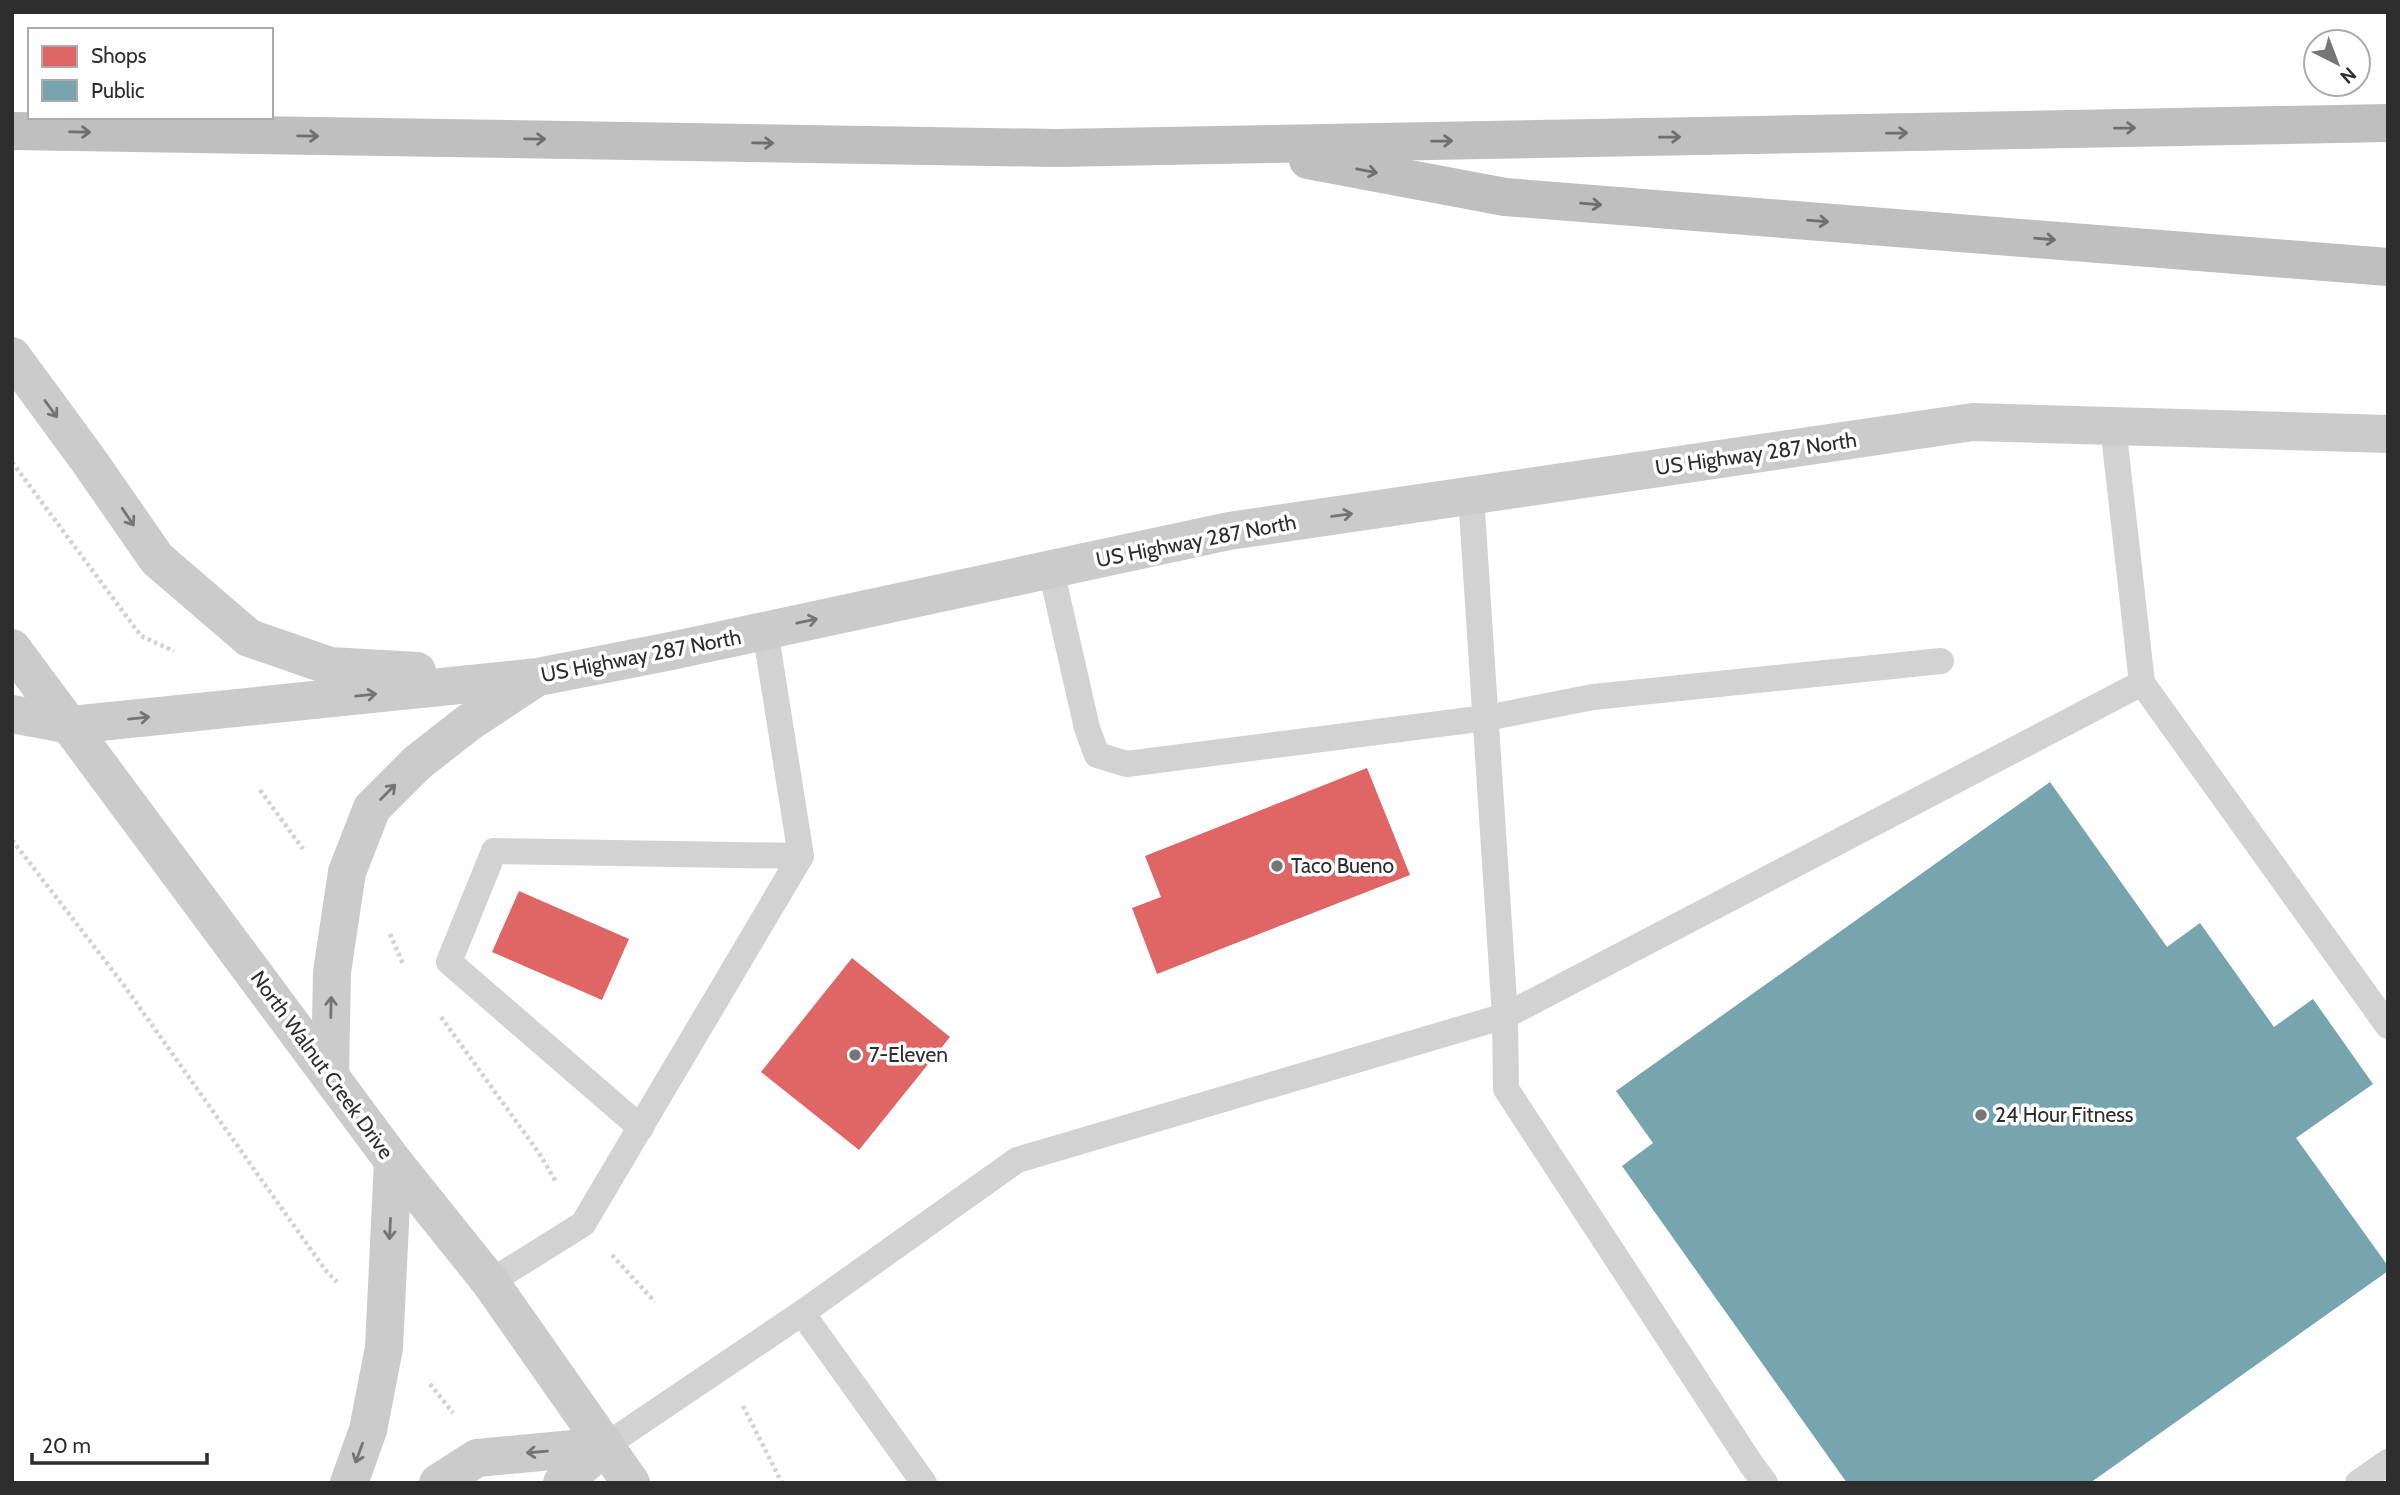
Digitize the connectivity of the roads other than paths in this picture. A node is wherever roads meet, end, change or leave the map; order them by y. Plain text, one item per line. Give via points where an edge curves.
1 (2388, 123) edge
2 (12, 131) edge
3 (1227, 145) junction
4 (2388, 267) edge
5 (12, 356) edge
6 (2113, 426) junction
7 (2388, 434) edge
8 (1471, 496) junction
9 (1051, 570) junction
10 (765, 630) junction
11 (12, 648) edge
12 (1941, 661) dead end
13 (538, 677) junction
14 (2142, 683) junction
15 (12, 714) edge
16 (1486, 718) junction
17 (71, 725) junction
18 (801, 856) junction
19 (1505, 1016) junction
20 (2388, 1026) edge
21 (330, 1075) junction
22 (641, 1128) junction
23 (393, 1161) junction
24 (490, 1282) junction
25 (802, 1313) junction
26 (605, 1446) junction
27 (2388, 1462) edge
28 (349, 1483) edge
29 (438, 1483) edge
30 (562, 1483) edge
31 (631, 1483) edge
32 (924, 1483) edge
33 (1765, 1483) edge
34 (2358, 1483) edge

3 -> 1 highway
2 -> 3 highway via 1055,148
3 -> 4 highway via 1505,197
5 -> 13 main road via 157,559 249,638 330,666
6 - 7 main road, US Highway 287 North
6 - 8 main road, US Highway 287 North via 1973,422
6 - 14 lane
9 -> 8 main road, US Highway 287 North via 1229,531
8 - 16 lane
10 -> 9 main road, US Highway 287 North
9 - 16 lane via 1097,755 1127,764
10 - 13 main road, US Highway 287 North
10 - 18 lane
11 - 17 main road, North Walnut Creek Drive
12 - 16 lane via 1593,697
17 -> 13 main road, US Highway 287 North
21 -> 13 main road via 332,972 347,872 372,808 468,723
14 - 19 lane
14 - 20 lane
15 - 17 main road, US Highway 287 North
16 - 19 lane
17 - 21 main road, North Walnut Creek Drive
18 - 22 lane
18 - 22 lane via 494,851 449,962
19 - 25 lane via 1017,1160
19 - 33 lane via 1506,1089
21 - 23 main road, North Walnut Creek Drive
22 - 24 lane via 583,1224
23 - 24 main road, North Walnut Creek Drive
23 -> 28 main road via 384,1348 368,1430
24 - 26 main road, North Walnut Creek Drive
25 - 26 lane
25 - 32 lane
26 -> 29 main road via 477,1458
26 - 30 main road
26 - 31 main road, North Walnut Creek Drive
27 - 34 lane

